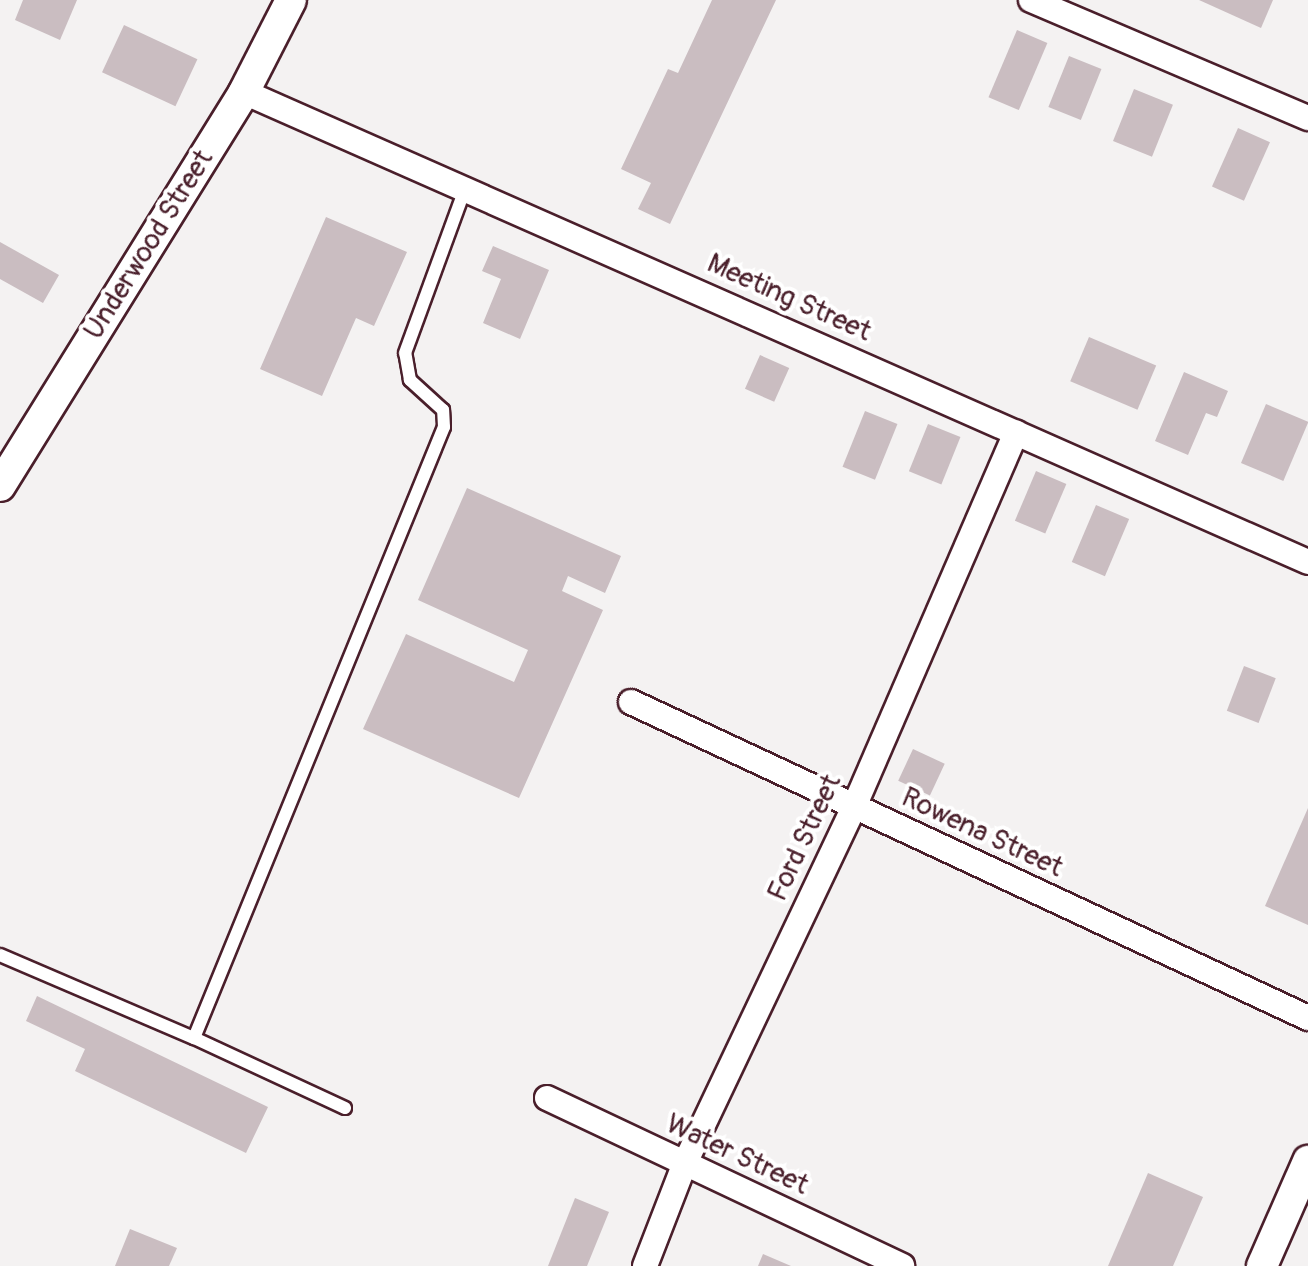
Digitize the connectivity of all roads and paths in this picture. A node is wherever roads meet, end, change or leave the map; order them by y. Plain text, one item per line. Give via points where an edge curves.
1 (291, 0) edge
2 (1046, 4) edge
3 (244, 92) junction
4 (1308, 118) edge
5 (465, 189) junction
6 (1016, 433) junction
7 (0, 486) edge
8 (1308, 562) edge
9 (631, 702) dead end
10 (854, 807) junction
11 (0, 955) edge
12 (1308, 1018) edge
13 (194, 1038) junction
14 (547, 1098) dead end
15 (345, 1108) dead end
16 (685, 1163) junction
17 (1304, 1179) edge
18 (645, 1266) edge
19 (902, 1266) edge
20 (1262, 1266) edge

1 - 3 street, Underwood Street
2 - 4 street
3 - 5 street, Meeting Street
3 - 7 street, Underwood Street
5 - 6 street, Meeting Street
5 - 13 lane via 405,353 410,380 443,410 444,427
6 - 8 street, Meeting Street
6 - 10 street, Ford Street
9 - 10 street, Rowena Street
10 - 12 street, Rowena Street
10 - 16 street, Ford Street
11 - 13 lane
13 - 15 lane
14 - 16 street, Water Street
16 - 18 street, Ford Street
16 - 19 street, Water Street
17 - 20 street

